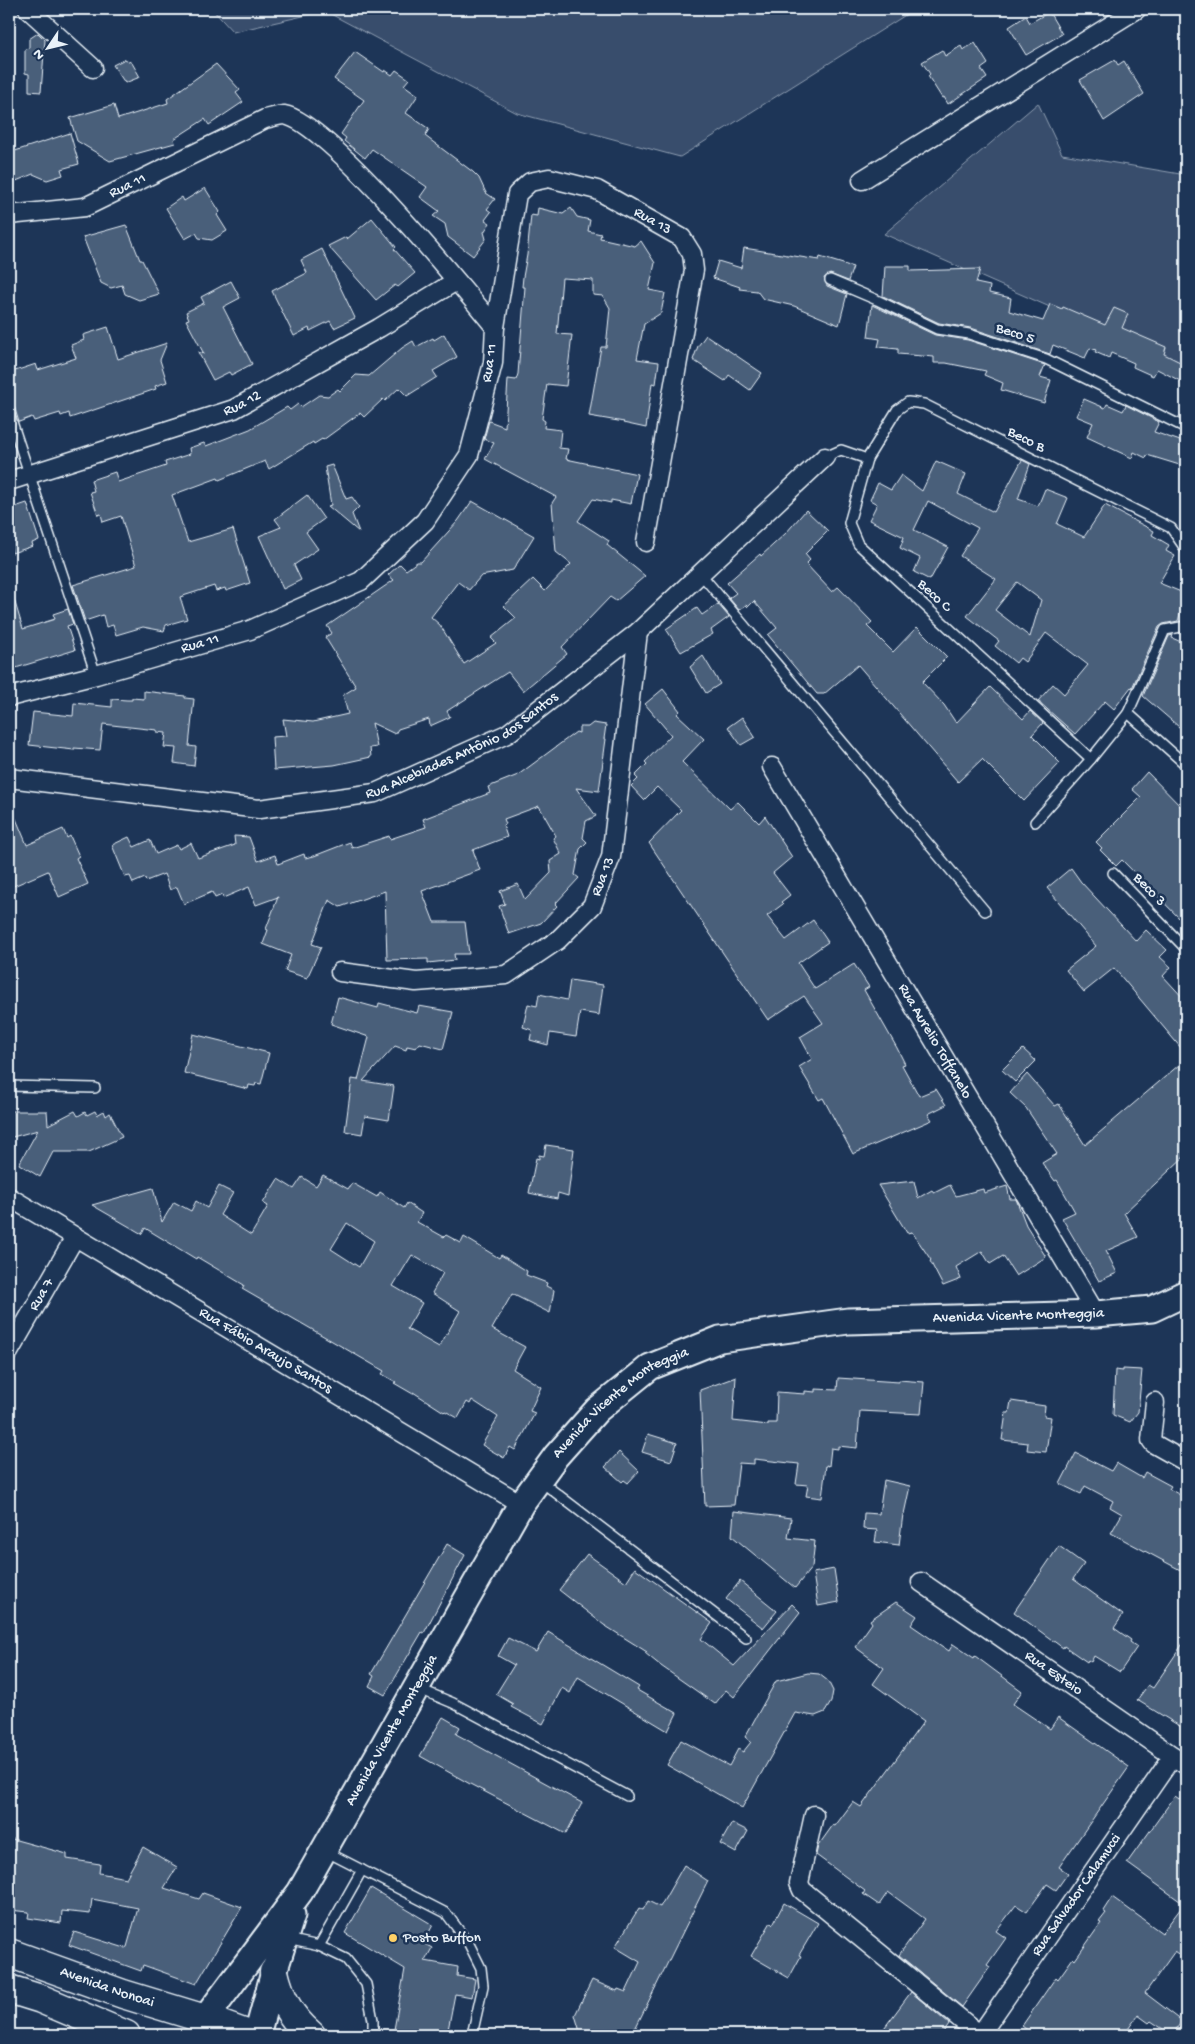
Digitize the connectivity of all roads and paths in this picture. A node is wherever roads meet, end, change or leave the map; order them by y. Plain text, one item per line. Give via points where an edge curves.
1 (28, 9) edge
2 (1137, 9) edge
3 (93, 68) dead end
4 (862, 180) dead end
5 (9, 215) edge
6 (830, 280) dead end
7 (456, 281) junction
8 (495, 327) junction
9 (9, 413) edge
10 (1186, 428) edge
11 (824, 457) joint
12 (867, 459) junction
13 (29, 476) junction
14 (9, 481) edge
15 (646, 542) dead end
16 (1186, 550) edge
17 (700, 573) junction
18 (1186, 626) edge
19 (638, 632) junction
20 (96, 675) junction
21 (9, 697) edge
22 (1128, 713) junction
23 (1091, 759) junction
24 (1186, 765) edge
25 (772, 767) dead end
26 (9, 778) edge
27 (1035, 822) dead end
28 (1114, 873) dead end
29 (985, 911) dead end
30 (1186, 949) edge
31 (340, 972) dead end
32 (9, 1086) edge
33 (95, 1088) dead end
34 (9, 1197) edge
35 (75, 1237) junction
36 (1186, 1293) edge
37 (1096, 1314) junction
38 (9, 1352) edge
39 (1155, 1402) dead end
40 (1186, 1462) edge
41 (539, 1480) junction
42 (521, 1504) junction
43 (921, 1582) dead end
44 (746, 1638) dead end
45 (417, 1688) junction
46 (1180, 1760) edge
47 (627, 1796) dead end
48 (814, 1814) dead end
49 (323, 1851) junction
50 (362, 1870) junction
51 (300, 1892) junction
52 (284, 1939) junction
53 (319, 1946) junction
54 (9, 1953) edge
55 (274, 1972) junction
56 (9, 1989) edge
57 (203, 2027) edge
58 (126, 2035) edge
59 (249, 2035) edge
60 (257, 2035) edge
61 (311, 2035) edge
62 (372, 2035) edge
63 (472, 2035) edge
64 (980, 2035) edge

1 - 3 street
2 - 4 street
5 - 7 street, Rua 11 via 85,207 265,119 284,115 305,124 355,167
6 - 10 lane, Beco 5 via 937,329 969,334 1046,359
7 - 8 street, Rua 11
7 - 13 street, Rua 12 via 234,409
8 - 15 street, Rua 13 via 517,194 530,182 549,178 597,190 682,238 692,254 694,270
8 - 20 street, Rua 11 via 493,363 469,455 425,521 361,581 250,630
9 - 13 lane
11 - 12 lane via 841,450
11 - 17 street, Rua Alcebiades Antônio dos Santos
12 - 16 lane, Beco B via 897,410 908,402 924,404 1171,528
12 - 23 lane, Beco C via 849,523 858,544
13 - 14 street, Rua 12
13 - 20 lane
17 - 19 street, Rua Alcebiades Antônio dos Santos
17 - 29 lane
18 - 22 lane via 1164,630
19 - 26 street, Rua Alcebiades Antônio dos Santos via 507,734 375,792 259,808
19 - 31 street, Rua 13 via 612,857 592,906 558,940 506,975 416,982
20 - 21 street, Rua 11
22 - 23 lane
22 - 24 lane
23 - 27 lane
25 - 37 street, Rua Aurelio Toffanelo
28 - 30 lane, Beco 3
32 - 33 lane
34 - 35 street, Rua Fábio Araujo Santos
35 - 38 street, Rua 7
35 - 42 street, Rua Fábio Araujo Santos
36 - 37 main road, Avenida Vicente Monteggia via 1152,1309
37 - 41 main road, Avenida Vicente Monteggia via 848,1322 720,1339 650,1367 597,1410
39 - 40 street via 1151,1440
41 - 42 main road, Avenida Vicente Monteggia
41 - 44 lane
42 - 45 main road, Avenida Vicente Monteggia
43 - 46 street, Rua Esteio
45 - 47 lane via 453,1703
45 - 49 main road, Avenida Vicente Monteggia
46 - 64 street, Rua Salvador Calamucci
48 - 64 street via 799,1883 802,1890
49 - 50 lane
49 - 51 main road, Avenida Vicente Monteggia
50 - 53 lane
50 - 63 lane via 446,1913 469,1944 481,1968 483,1986
51 - 52 main road, Avenida Vicente Monteggia
51 - 57 main road, Avenida Vicente Monteggia
52 - 53 lane
52 - 55 main road, Avenida Vicente Monteggia
53 - 62 lane via 346,1959 366,1984 373,2020
54 - 57 main road, Avenida Nonoai
55 - 60 main road, Avenida Vicente Monteggia
55 - 61 main road via 287,2009
56 - 58 main road
57 - 59 main road, Avenida Nonoai

